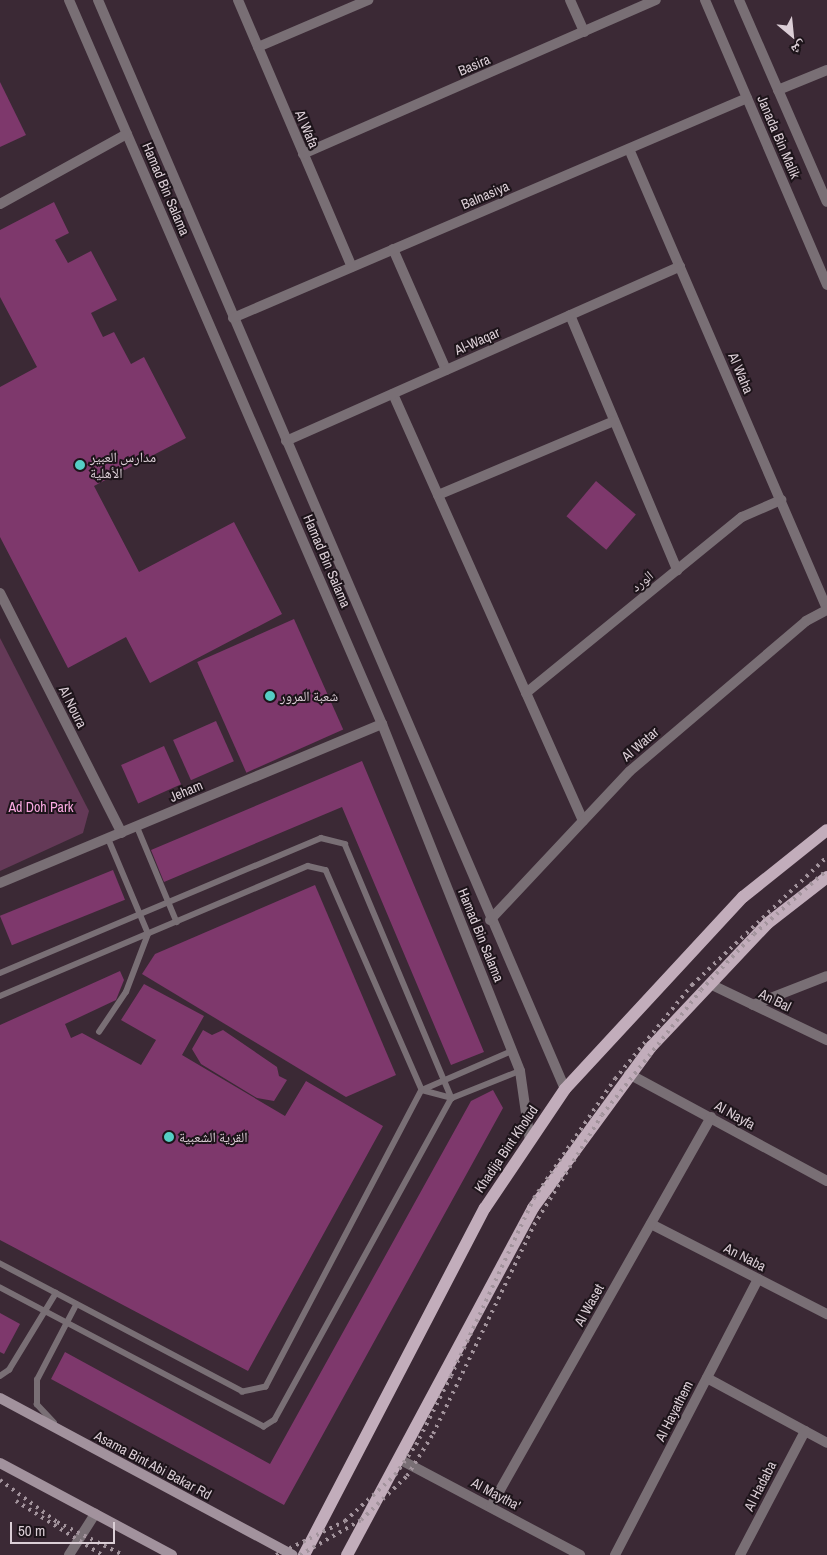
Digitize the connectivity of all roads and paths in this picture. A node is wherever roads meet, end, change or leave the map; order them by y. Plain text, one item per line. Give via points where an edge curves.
1 (69, 0) edge
2 (98, 0) edge
3 (238, 0) edge
4 (368, 0) edge
5 (570, 0) edge
6 (656, 0) edge
7 (705, 0) edge
8 (739, 0) edge
9 (584, 32) junction
10 (258, 47) junction
11 (827, 70) edge
12 (778, 90) junction
13 (747, 98) junction
14 (127, 134) junction
15 (629, 149) junction
16 (303, 154) junction
17 (827, 202) edge
18 (0, 204) edge
19 (393, 250) junction
20 (680, 266) junction
21 (352, 267) junction
22 (827, 285) edge
23 (570, 315) junction
24 (233, 318) junction
25 (446, 370) junction
26 (394, 394) junction
27 (614, 421) junction
28 (286, 441) junction
29 (438, 495) junction
30 (781, 500) junction
31 (677, 570) junction
32 (0, 593) edge
33 (827, 609) edge
34 (526, 693) junction
35 (382, 724) junction
36 (583, 820) junction
37 (137, 826) junction
38 (827, 830) edge
39 (122, 833) junction
40 (108, 838) junction
41 (827, 876) edge
42 (0, 883) edge
43 (168, 902) junction
44 (140, 914) junction
45 (490, 920) junction
46 (176, 922) junction
47 (148, 934) junction
48 (0, 973) edge
49 (827, 976) edge
50 (710, 984) junction
51 (0, 996) edge
52 (753, 1005) junction
53 (98, 1032) dead end
54 (827, 1040) edge
55 (512, 1051) junction
56 (520, 1071) junction
57 (629, 1074) junction
58 (447, 1079) junction
59 (565, 1089) junction
60 (422, 1090) junction
61 (452, 1098) junction
62 (711, 1118) junction
63 (530, 1141) junction
64 (827, 1181) edge
65 (651, 1224) junction
66 (0, 1264) edge
67 (758, 1279) junction
68 (0, 1288) edge
69 (56, 1293) junction
70 (76, 1305) junction
71 (44, 1311) junction
72 (827, 1314) edge
73 (67, 1323) junction
74 (0, 1376) edge
75 (707, 1378) junction
76 (0, 1398) edge
77 (60, 1430) junction
78 (805, 1431) junction
79 (827, 1443) edge
80 (399, 1459) junction
81 (0, 1463) edge
82 (491, 1506) junction
83 (94, 1514) junction
84 (70, 1555) edge
85 (172, 1555) edge
86 (293, 1555) edge
87 (304, 1555) edge
88 (347, 1555) edge
89 (580, 1555) edge
90 (615, 1555) edge
91 (740, 1555) edge

1 - 14 street, Hamad Bin Salama
2 - 24 street, Hamad Bin Salama
3 - 10 street, Al Wafa
4 - 10 street
5 - 9 street
6 - 9 street, Basira
7 - 13 street, Janada Bin Malik
8 - 12 street, Janada Bin Malik
9 - 16 street, Basira
10 - 16 street, Al Wafa
11 - 12 street
12 - 17 street, Janada Bin Malik
13 - 15 street, Balnasiya
13 - 22 street, Janada Bin Malik
14 - 18 street
14 - 35 street, Hamad Bin Salama
15 - 19 street, Balnasiya
15 - 20 street, Al Waha
16 - 21 street, Al Wafa
19 - 21 street, Balnasiya
19 - 25 street
20 - 23 street, Al-Waqar
20 - 30 street, Al Waha
21 - 24 street, Balnasiya
23 - 25 street, Al-Waqar
23 - 27 street
24 - 28 street, Hamad Bin Salama
25 - 26 street, Al-Waqar
26 - 28 street, Al-Waqar
26 - 29 street
27 - 29 street
27 - 31 street
28 - 45 street, Hamad Bin Salama
29 - 34 street
30 - 31 street, الورد via 742,517
30 - 33 street, Al Waha
31 - 34 street, الورد
32 - 39 street, Al Noura
33 - 36 street, Al Watar via 806,621 630,771
34 - 36 street
35 - 37 street, Jeham
35 - 55 street, Hamad Bin Salama
36 - 45 street, Al Watar
37 - 39 street, Jeham
37 - 43 lane
38 - 59 main road, Khadija Bint Kholud via 743,897
39 - 40 street, Jeham
40 - 42 street, Jeham
40 - 44 lane
41 - 50 main road via 768,923
43 - 44 lane
43 - 46 lane
43 - 58 lane via 321,838 345,844
44 - 47 lane
44 - 48 lane
45 - 59 street, Hamad Bin Salama
46 - 47 lane
46 - 60 lane via 308,866 326,870
47 - 51 lane
47 - 53 lane via 126,992
49 - 52 street
50 - 52 street, An Bal
50 - 57 main road
52 - 54 street, An Bal
55 - 56 street, Hamad Bin Salama
55 - 58 lane
56 - 61 lane
56 - 63 street, Hamad Bin Salama
57 - 62 street, Al Nayfa
57 - 80 main road via 533,1208
58 - 60 lane
58 - 61 lane
59 - 63 main road, Khadija Bint Kholud
60 - 61 lane
60 - 70 lane via 266,1387 243,1392
61 - 73 lane via 275,1420 264,1427
62 - 64 street, Al Nayfa
62 - 65 street, Al Waset
63 - 87 main road, Khadija Bint Kholud via 485,1208
65 - 67 street, An Naba
65 - 82 street, Al Waset
66 - 69 lane
67 - 72 street, An Naba
67 - 75 street, Al Hayathem
68 - 71 lane
69 - 70 lane
69 - 71 lane
70 - 73 lane
71 - 73 lane
71 - 74 lane via 9,1370
73 - 77 lane via 37,1380 37,1404
75 - 78 street
75 - 90 street, Al Hayathem
76 - 77 main road, Asama Bint Abi Bakar Rd
77 - 86 main road, Asama Bint Abi Bakar Rd
78 - 79 street
78 - 91 street, Al Hadaba
80 - 82 street, Al Maytha'
80 - 88 main road
81 - 83 main road
82 - 89 street, Al Maytha'
83 - 84 street
83 - 85 main road

